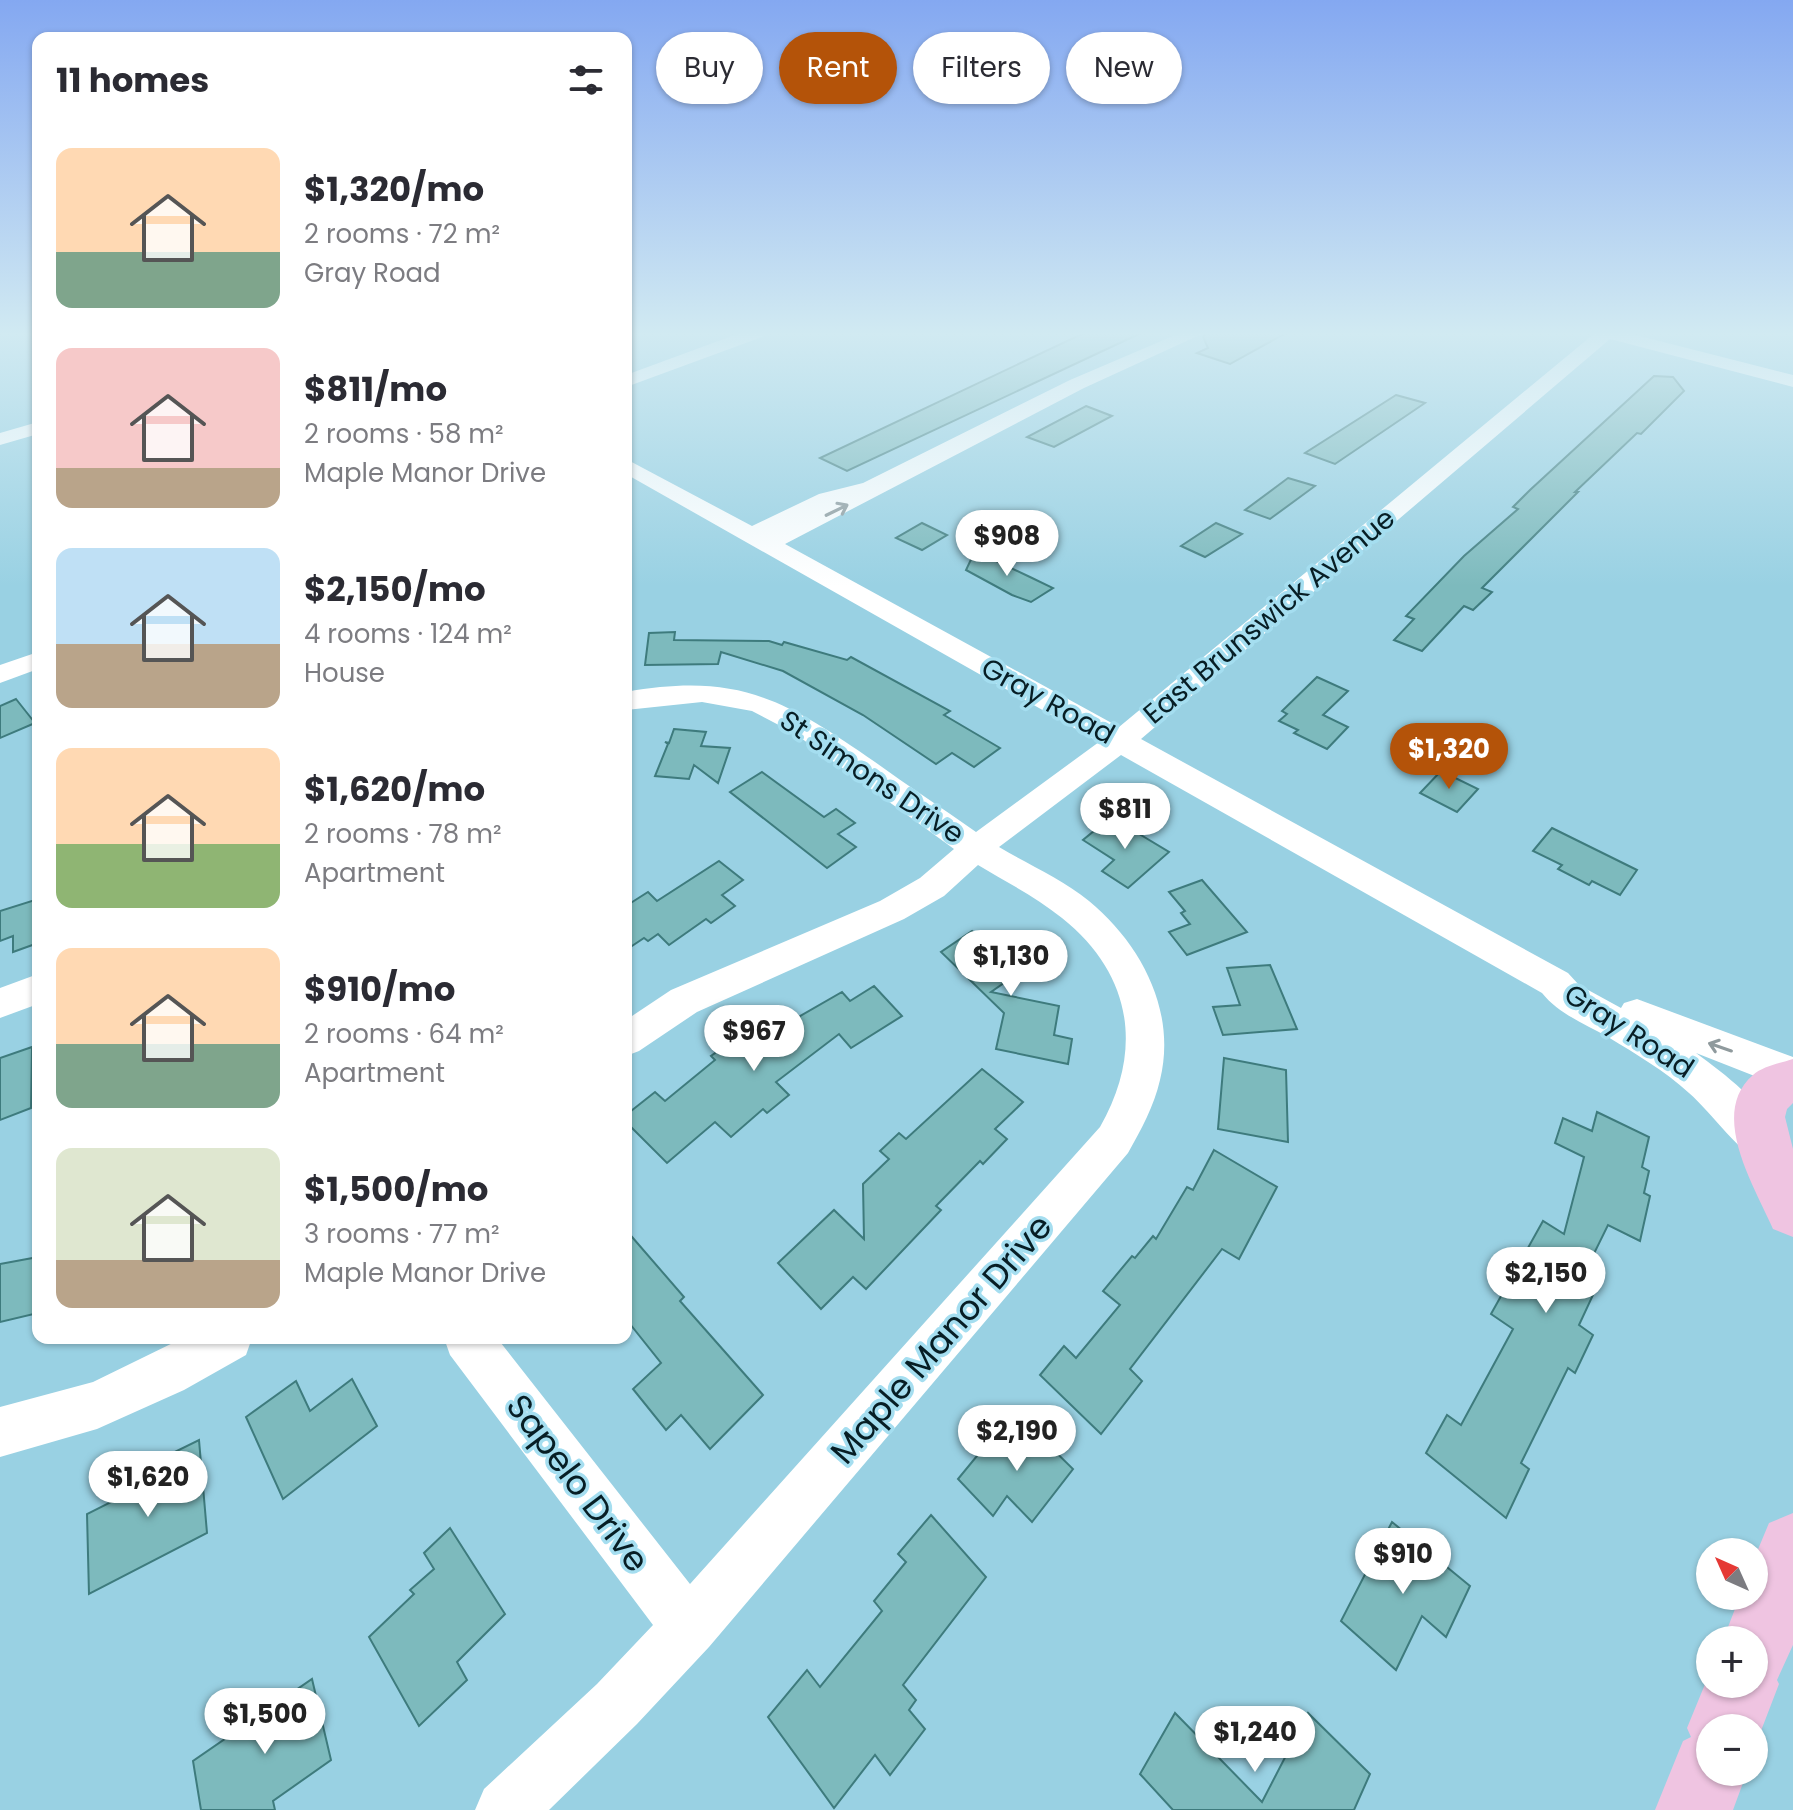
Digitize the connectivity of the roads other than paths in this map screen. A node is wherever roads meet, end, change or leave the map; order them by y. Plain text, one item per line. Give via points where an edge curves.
1 (1010, 417) edge
2 (1506, 417) edge
3 (32, 430) edge
4 (0, 439) edge
5 (632, 468) edge
6 (759, 539) junction
7 (32, 662) edge
8 (0, 675) edge
9 (632, 700) edge
10 (1120, 741) junction
11 (976, 848) junction
12 (1555, 983) junction
13 (32, 991) edge
14 (0, 1003) edge
15 (632, 1036) edge
16 (1793, 1074) edge
17 (1793, 1081) edge
18 (1780, 1162) edge
19 (1793, 1210) edge
20 (218, 1344) edge
21 (472, 1344) edge
22 (0, 1432) edge
23 (1793, 1547) edge
24 (1764, 1626) edge
25 (689, 1627) junction
26 (1703, 1786) edge
27 (505, 1810) edge
28 (1694, 1810) edge

1 - 6 street via 866,495
2 - 10 street, East Brunswick Avenue
3 - 4 street
5 - 6 street, Gray Road
6 - 10 street, Gray Road
7 - 8 street
9 - 11 street, St Simons Drive via 693,693 766,706 800,724
10 - 11 street, East Brunswick Avenue
10 - 12 street, Gray Road
11 - 15 street, East Brunswick Avenue via 932,887 892,910 684,1001
11 - 25 street, Maple Manor Drive via 1074,908 1117,952 1143,1008 1145,1068 1139,1093 1114,1140
16 -> 12 street, Gray Road via 1570,984
12 - 18 street, Gray Road via 1566,996 1690,1068 1734,1107
13 - 14 street
17 - 18 main road via 1780,1083 1764,1096 1758,1125
18 - 19 main road
20 - 22 street via 97,1405
21 - 25 street, Sapelo Drive
23 - 24 main road
25 - 27 street, Maple Manor Drive
26 - 28 main road

